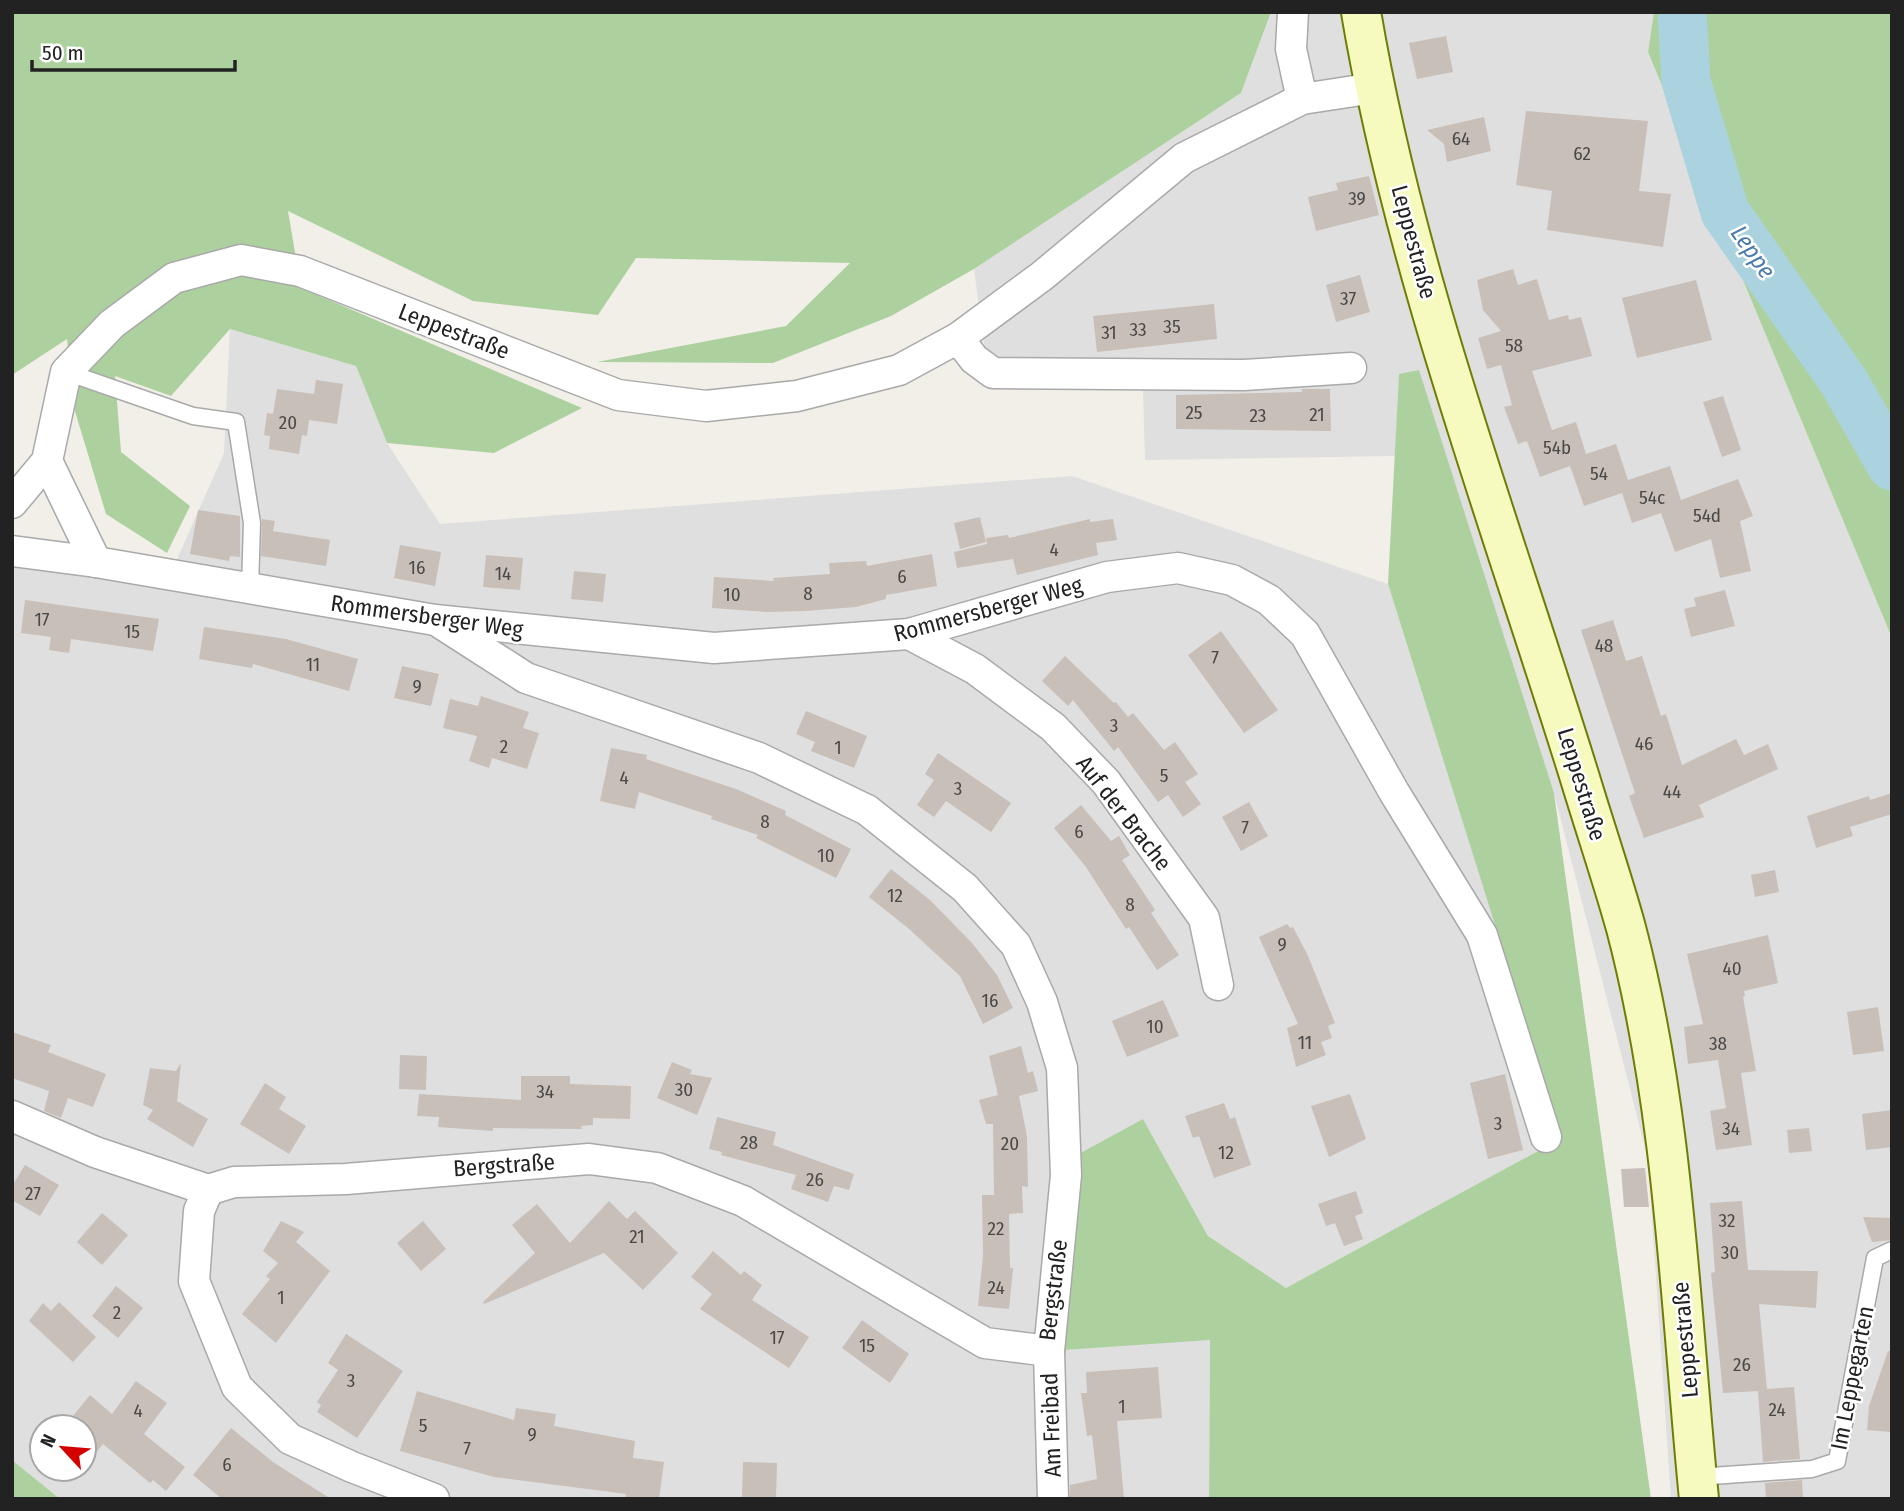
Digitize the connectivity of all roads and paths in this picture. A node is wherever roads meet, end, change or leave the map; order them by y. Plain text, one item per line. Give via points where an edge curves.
1 (1293, 12) edge
2 (1361, 12) edge
3 (1374, 88) junction
4 (1303, 99) junction
5 (958, 338) junction
6 (1351, 368) dead end
7 (66, 372) junction
8 (47, 461) junction
9 (12, 503) edge
10 (12, 551) edge
11 (96, 562) junction
12 (250, 588) junction
13 (435, 620) junction
14 (909, 634) junction
15 (1218, 985) dead end
16 (12, 1116) edge
17 (1546, 1137) dead end
18 (208, 1189) junction
19 (1892, 1250) edge
20 (1049, 1351) junction
21 (1698, 1488) edge
22 (434, 1499) edge
23 (1054, 1499) edge

1 - 4 street via 1291,49
2 - 3 main road, Leppestraße
3 - 4 street, Leppestraße
3 - 21 main road, Leppestraße via 1448,366 1626,927 1651,1040 1669,1174
4 - 5 street, Leppestraße via 1184,158 1042,276
5 - 6 street via 993,373 1244,375
5 - 7 street, Leppestraße via 899,370 797,396 705,406 618,395 300,271 241,260 174,278 112,324
7 - 8 street
7 - 12 lane via 192,416 236,422 252,523
8 - 9 street
8 - 11 street
10 - 11 street, Rommersberger Weg
11 - 12 street, Rommersberger Weg
12 - 13 street, Rommersberger Weg
13 - 14 street, Rommersberger Weg via 713,648
13 - 20 street, Bergstraße via 526,678 759,758 867,810 965,888 1016,945 1042,1002 1062,1068 1066,1175
14 - 15 street, Auf der Brache via 975,669 1042,719 1106,782 1204,918
14 - 17 street, Rommersberger Weg via 1107,577 1178,568 1232,580 1269,600 1306,634 1394,792 1482,935
16 - 18 street via 96,1152
18 - 20 street, Bergstraße via 234,1182 346,1179 589,1159 657,1168 743,1201 985,1343
18 - 22 street via 199,1211 194,1281 237,1387 290,1438
19 - 21 lane, Im Leppegarten via 1875,1258 1837,1461
20 - 23 street, Am Freibad

